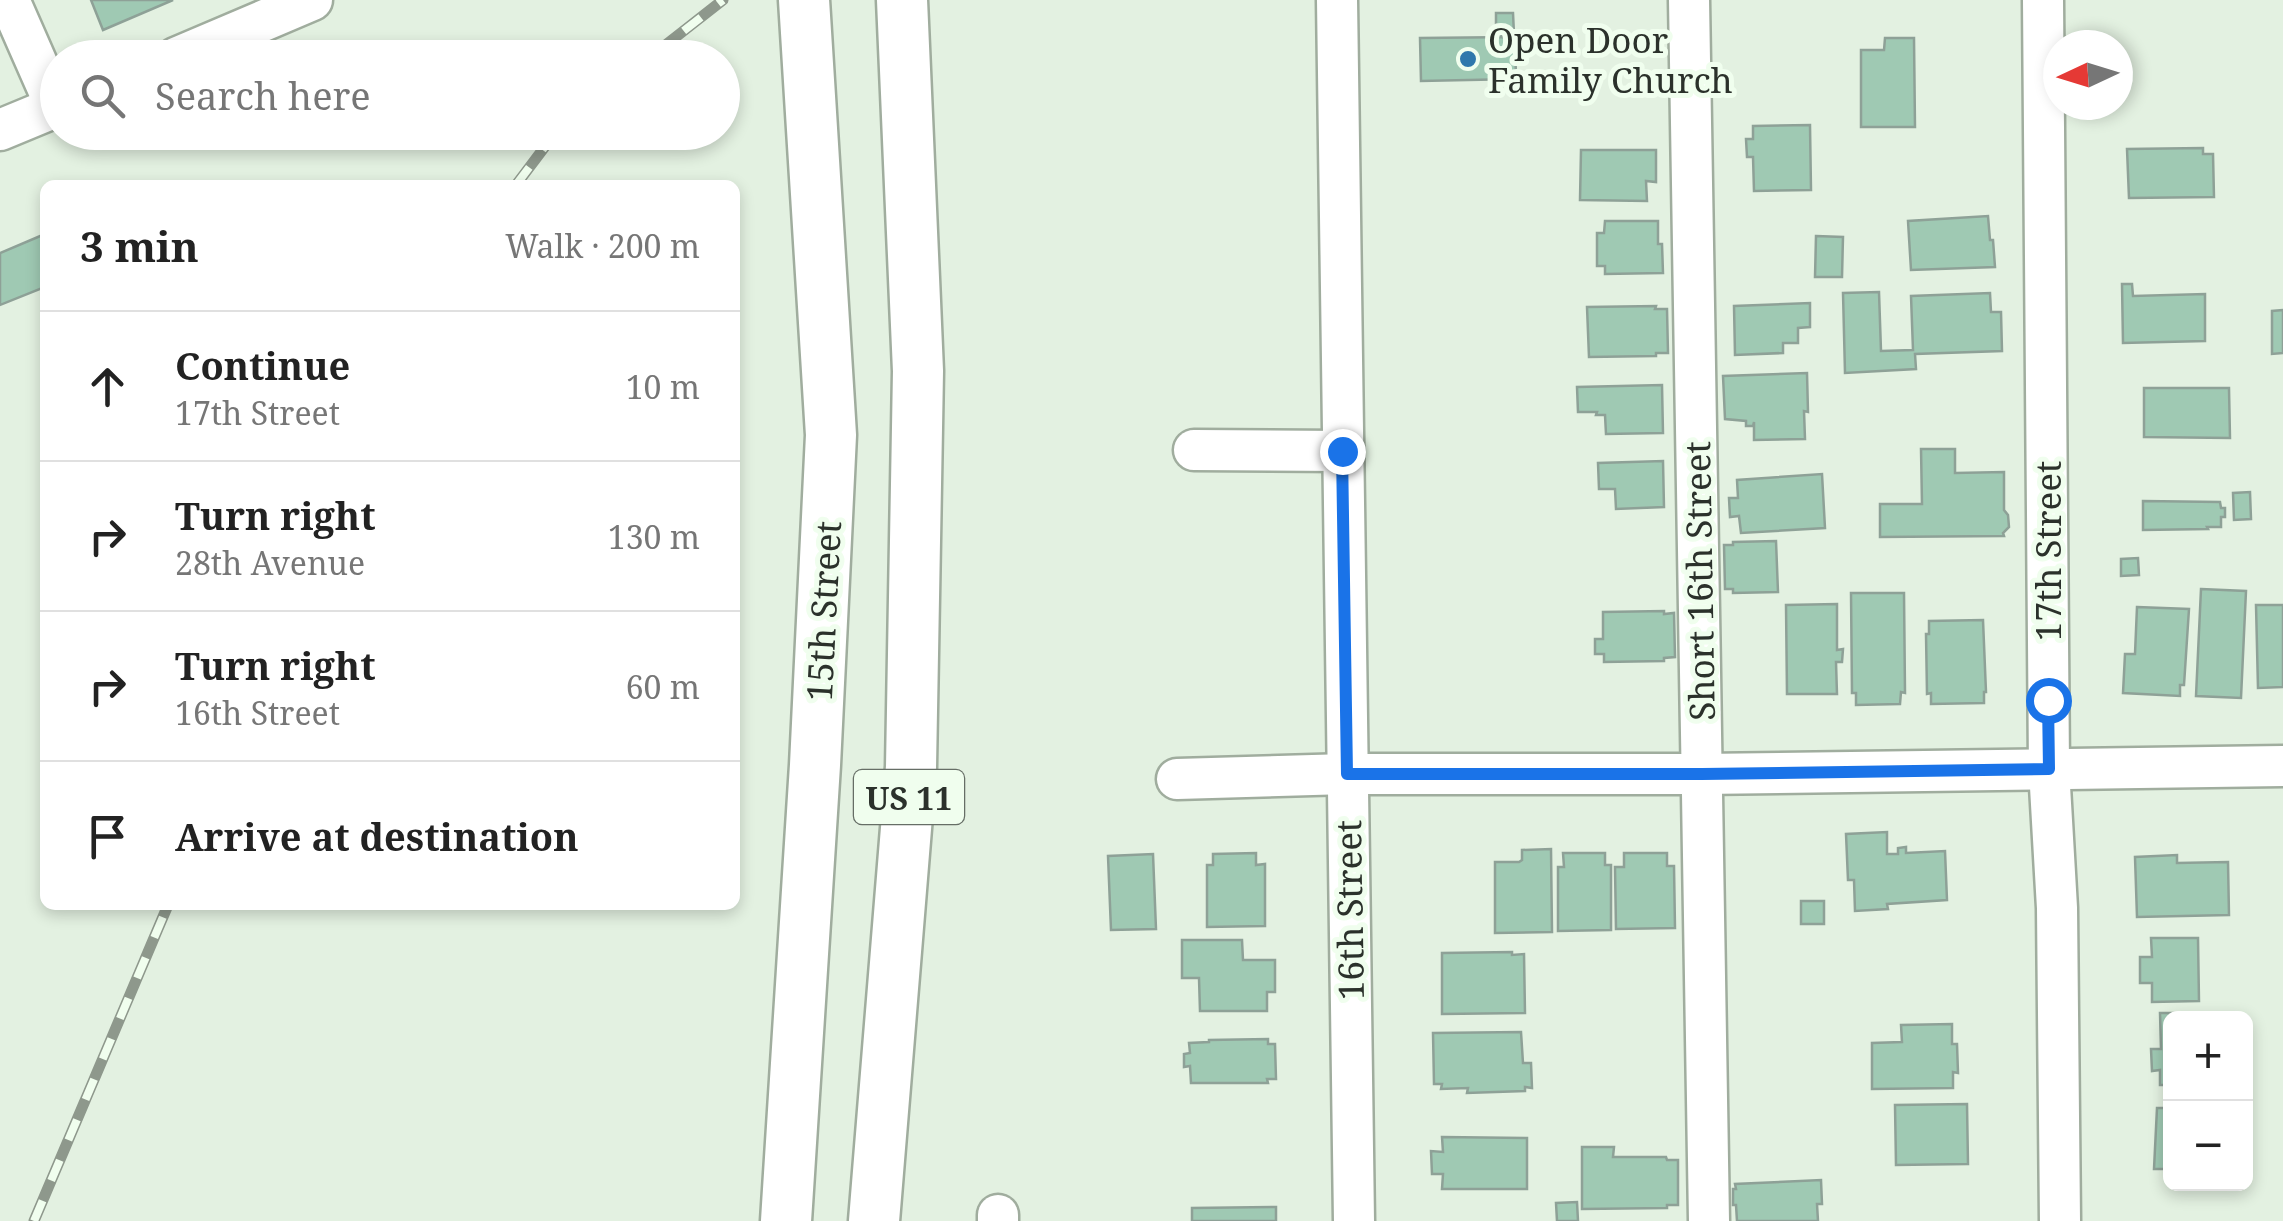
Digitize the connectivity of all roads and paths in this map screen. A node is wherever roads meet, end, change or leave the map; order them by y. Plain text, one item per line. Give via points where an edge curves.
1 (9, 0) edge
2 (312, 0) edge
3 (804, 0) edge
4 (902, 0) edge
5 (1337, 0) edge
6 (1689, 0) edge
7 (2043, 0) edge
8 (218, 40) edge
9 (40, 71) edge
10 (40, 114) edge
11 (0, 130) edge
12 (1194, 450) dead end
13 (1342, 451) junction
14 (2283, 766) edge
15 (2049, 769) junction
16 (1347, 774) junction
17 (1702, 774) junction
18 (1177, 779) dead end
19 (786, 1221) edge
20 (874, 1221) edge
21 (1354, 1221) edge
22 (1709, 1221) edge
23 (2060, 1221) edge

1 - 9 street
2 - 8 street
3 - 19 main road, 15th Street / US 11 via 831,435
4 - 20 main road, US 11 via 918,371 911,767
5 - 13 street, 16th Street
6 - 17 street, Short 16th Street
7 - 15 street, 17th Street
10 - 11 street
12 - 13 street
13 - 16 street, 16th Street
14 - 15 street
15 - 17 street
15 - 23 street, 17th Street
16 - 17 street
16 - 18 street
16 - 21 street, 16th Street
17 - 22 street, Short 16th Street

